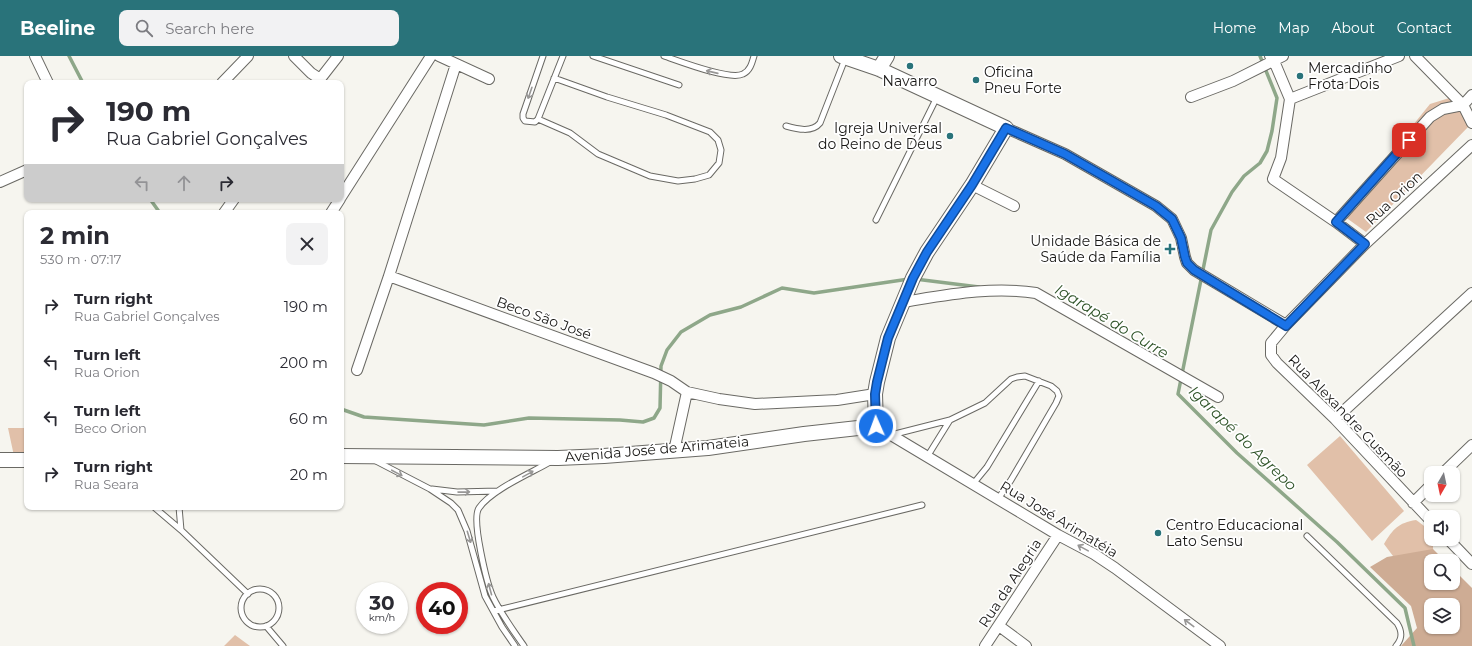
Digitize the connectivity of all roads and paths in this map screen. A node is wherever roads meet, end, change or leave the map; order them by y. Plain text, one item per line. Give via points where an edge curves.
1 (35, 56) edge
2 (248, 56) edge
3 (294, 56) edge
4 (338, 56) edge
5 (431, 56) edge
6 (439, 56) edge
7 (543, 56) edge
8 (563, 56) edge
9 (593, 56) edge
10 (664, 56) edge
11 (754, 56) edge
12 (887, 56) edge
13 (1283, 56) edge
14 (1399, 56) edge
15 (1415, 56) edge
16 (843, 57) edge
17 (1272, 59) edge
18 (456, 64) junction
19 (879, 69) junction
20 (554, 78) junction
21 (489, 79) dead end
22 (47, 80) edge
23 (225, 80) edge
24 (317, 80) edge
25 (319, 80) edge
26 (679, 85) dead end
27 (1472, 95) edge
28 (938, 96) junction
29 (1191, 98) dead end
30 (1290, 99) junction
31 (1464, 105) junction
32 (538, 119) junction
33 (1472, 123) edge
34 (786, 126) dead end
35 (1006, 128) junction
36 (1472, 145) edge
37 (24, 171) edge
38 (0, 182) edge
39 (972, 185) junction
40 (344, 192) edge
41 (1014, 206) dead end
42 (876, 220) dead end
43 (1336, 222) junction
44 (1365, 244) junction
45 (389, 276) junction
46 (1472, 293) edge
47 (903, 302) junction
48 (1286, 326) junction
49 (1271, 344) joint
50 (357, 370) dead end
51 (1039, 382) junction
52 (688, 392) junction
53 (875, 394) junction
54 (1218, 397) dead end
55 (1335, 419) junction
56 (950, 420) junction
57 (876, 426) junction
58 (891, 435) junction
59 (1472, 445) edge
60 (674, 451) junction
61 (344, 456) edge
62 (365, 456) junction
63 (927, 457) junction
64 (558, 458) junction
65 (0, 459) edge
66 (24, 460) edge
67 (1450, 466) edge
68 (974, 484) junction
69 (430, 489) junction
70 (498, 491) junction
71 (1424, 492) edge
72 (998, 499) junction
73 (1413, 502) junction
74 (922, 505) dead end
75 (158, 510) edge
76 (179, 510) edge
77 (1424, 514) edge
78 (181, 530) junction
79 (1058, 535) junction
80 (1307, 536) dead end
81 (1455, 546) edge
82 (1472, 564) edge
83 (248, 594) junction
84 (496, 610) junction
85 (266, 626) junction
86 (999, 626) junction
87 (283, 646) edge
88 (515, 646) edge
89 (524, 646) edge
90 (985, 646) edge
91 (1026, 646) edge
92 (1220, 646) edge
93 (1396, 646) edge

1 - 22 street
2 - 23 street
3 - 24 street
4 - 25 street
5 - 40 street
6 - 18 street
7 -> 32 lane via 523,116 525,120 536,122
8 - 20 lane
9 - 26 lane
11 -> 10 lane via 749,70 742,75 734,76 710,72
12 - 19 street
13 - 17 street
14 - 30 street
15 - 31 street
16 - 19 street
16 - 34 lane via 820,123 812,129
17 - 29 street via 1233,81
17 - 30 street
18 - 21 street
18 - 45 street
19 - 28 street
20 - 32 lane
20 - 32 lane via 710,132 718,140 721,150 719,163 709,175 694,179 678,181 650,176 598,154 570,133
27 - 31 street
28 - 35 street
28 - 42 lane
30 - 43 street via 1281,158 1273,179
31 - 33 street
31 - 43 street via 1443,109 1430,117
35 - 39 street
35 - 48 street via 1065,154 1156,206 1172,219 1181,238 1187,263 1194,270
36 - 44 street, Rua Orion
37 - 38 street
39 - 41 street
39 - 47 street via 927,252
43 - 44 street
44 - 48 street, Rua Orion
45 - 50 street
45 - 52 street, Beco São José via 654,373
46 - 55 street
47 - 53 street via 888,338
47 - 54 street via 980,290 1036,293
48 - 49 street, Rua Orion
49 - 55 street, Rua Alexandre Gusmão via 1271,355 1277,364
51 - 56 lane via 1025,376 1011,379 979,407
51 - 68 lane
51 - 72 lane via 1051,386 1059,396
52 - 53 street, Beco São José via 755,404 837,400
52 - 60 street
53 - 57 street
55 - 73 street, Rua Alexandre Gusmão
56 - 58 lane
56 - 63 lane
57 - 58 street, Rua José Arimatéia
57 - 60 street, Avenida José de Arimateia
58 - 63 street, Rua José Arimatéia
59 - 67 street
60 - 64 street, Avenida José de Arimateia
61 - 62 street, Avenida José de Arimateia
62 - 64 street, Avenida José de Arimateia
62 -> 69 lane
63 - 68 street, Rua José Arimatéia
70 -> 64 lane
65 - 66 street
68 - 72 street, Rua José Arimatéia
69 -> 70 lane via 458,492
69 -> 84 lane via 451,503 460,513 485,596
84 -> 70 lane via 477,531 476,515 479,507
71 - 73 street
72 - 79 street, Rua José Arimatéia
73 - 77 street, Rua Alexandre Gusmão
74 - 84 lane
75 - 78 lane
76 - 78 lane
78 - 83 lane
79 - 86 street, Rua da Alegria
92 -> 79 street, Rua José Arimatéia via 1115,568
80 - 93 lane via 1397,623 1402,636
81 - 82 street
83 - 85 lane via 243,600 242,614 252,625
83 - 85 lane via 261,589 268,591 278,602 277,616
84 - 88 lane via 502,627
84 - 89 lane
85 - 87 lane
86 - 90 street, Rua da Alegria
86 - 91 street

